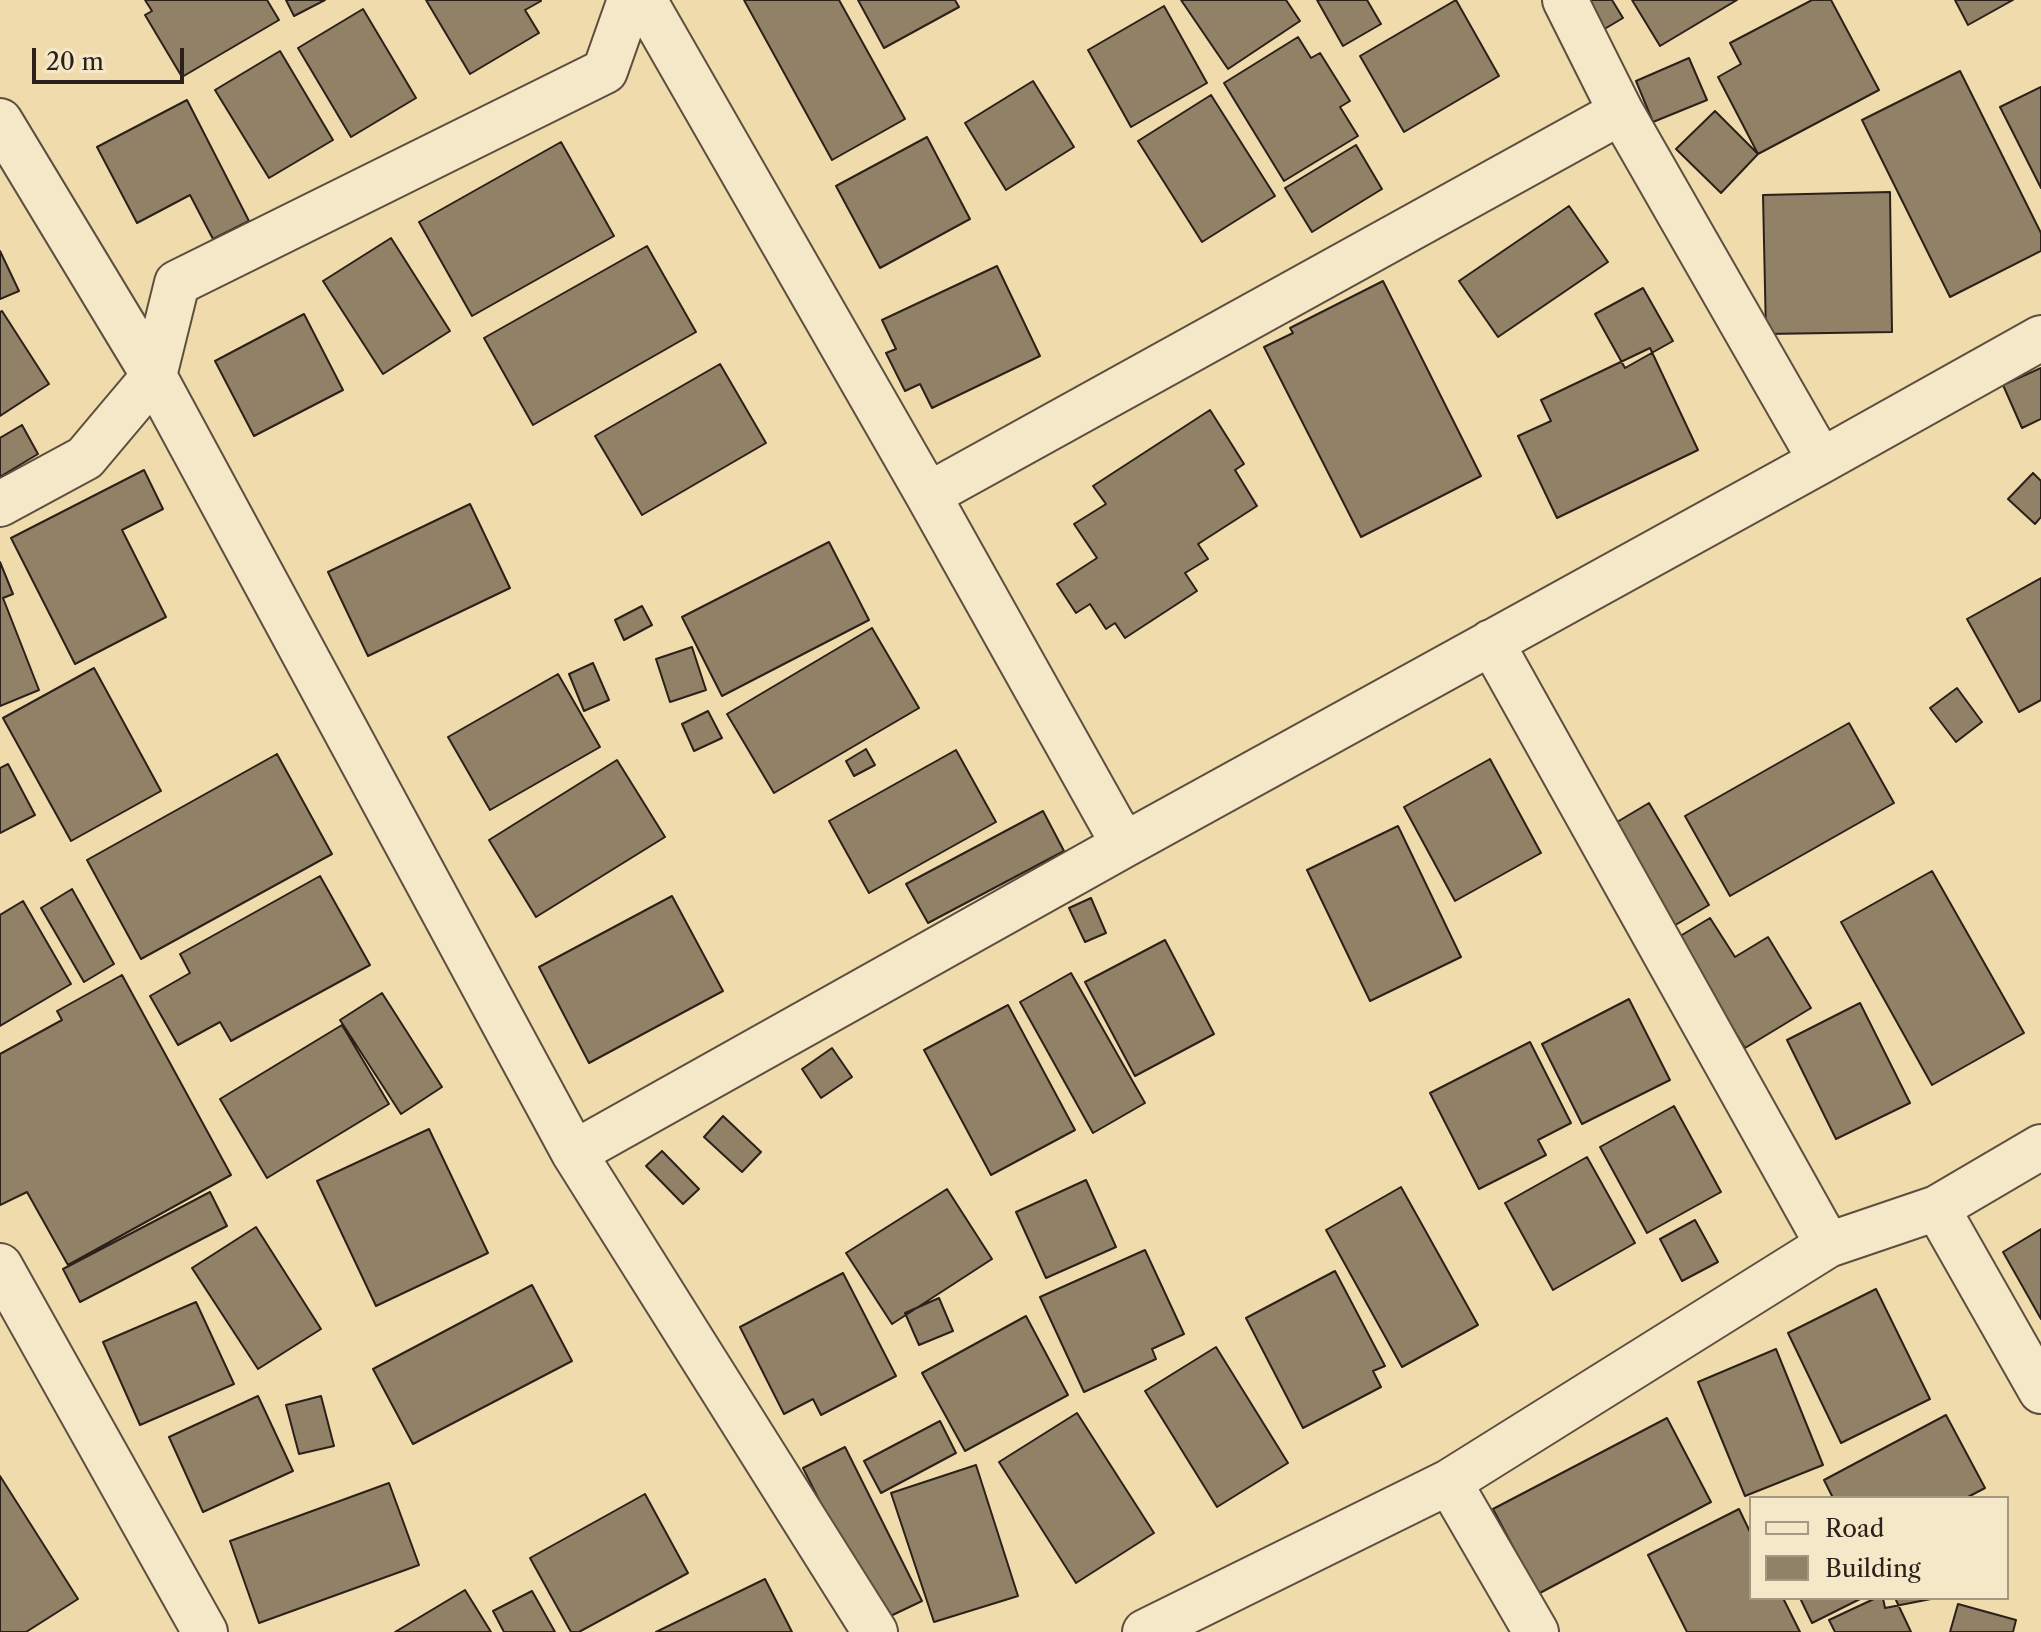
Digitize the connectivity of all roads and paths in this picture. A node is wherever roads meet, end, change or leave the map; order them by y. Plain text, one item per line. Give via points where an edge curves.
1 (630, 0) edge
2 (644, 0) edge
3 (1565, 0) edge
4 (1621, 112) junction
5 (0, 121) edge
6 (2041, 338) edge
7 (154, 376) junction
8 (1821, 461) junction
9 (928, 495) junction
10 (0, 504) edge
11 (1491, 642) junction
12 (1124, 845) junction
13 (2041, 1147) edge
14 (574, 1153) junction
15 (1937, 1208) junction
16 (1828, 1245) junction
17 (4, 1281) edge
18 (2041, 1391) edge
19 (1449, 1482) junction
20 (205, 1632) edge
21 (875, 1632) edge
22 (1145, 1632) edge
23 (1536, 1632) edge

1 - 7 street via 605,71 177,283
2 - 9 street
3 - 4 street
4 - 8 street
4 - 9 street
5 - 7 street
6 - 8 street
7 - 10 street via 85,458
7 - 14 street
8 - 11 street
9 - 12 street
11 - 12 street
11 - 16 street
12 - 14 street
13 - 15 street
14 - 21 street
15 - 16 street
15 - 18 street
16 - 19 street
17 - 20 street
19 - 22 street
19 - 23 street

